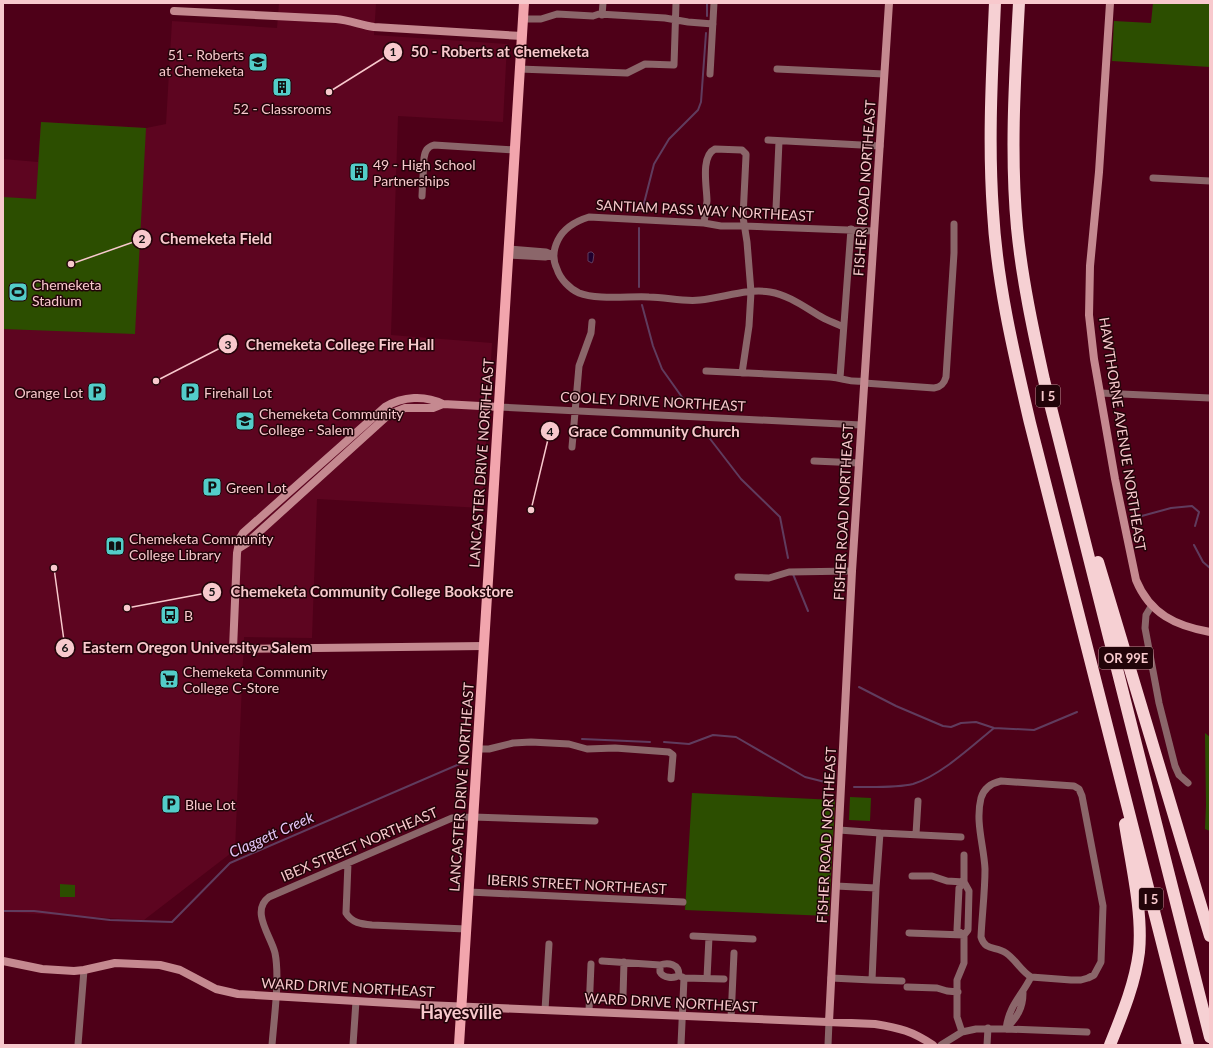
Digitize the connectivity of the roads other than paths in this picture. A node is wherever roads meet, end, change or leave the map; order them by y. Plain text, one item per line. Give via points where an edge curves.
1 (524, 3) edge
2 (603, 3) edge
3 (676, 3) edge
4 (714, 3) edge
5 (889, 3) edge
6 (995, 3) edge
7 (1019, 3) edge
8 (1110, 3) edge
9 (174, 11) dead end
10 (602, 15) junction
11 (523, 19) junction
12 (676, 20) junction
13 (713, 24) junction
14 (522, 36) junction
15 (519, 69) junction
16 (777, 69) dead end
17 (710, 74) dead end
18 (884, 74) junction
19 (768, 140) dead end
20 (779, 141) junction
21 (880, 146) junction
22 (515, 150) junction
23 (1153, 178) dead end
24 (1210, 181) edge
25 (422, 196) dead end
26 (776, 209) dead end
27 (704, 223) junction
28 (954, 224) dead end
29 (744, 226) junction
30 (851, 229) junction
31 (874, 231) junction
32 (508, 252) junction
33 (553, 255) junction
34 (751, 292) junction
35 (592, 322) dead end
36 (843, 328) junction
37 (706, 371) dead end
38 (742, 373) junction
39 (840, 378) junction
40 (1044, 380) junction
41 (864, 382) junction
42 (1100, 393) junction
43 (1210, 398) edge
44 (499, 406) junction
45 (575, 411) junction
46 (861, 425) junction
47 (572, 447) dead end
48 (814, 461) dead end
49 (859, 463) junction
50 (852, 571) junction
51 (738, 577) dead end
52 (1152, 605) junction
53 (1210, 632) edge
54 (484, 646) junction
55 (478, 749) junction
56 (1114, 754) junction
57 (671, 779) dead end
58 (1145, 779) junction
59 (1188, 783) dead end
60 (918, 801) dead end
61 (473, 817) junction
62 (595, 821) dead end
63 (839, 830) junction
64 (880, 833) junction
65 (916, 834) junction
66 (961, 837) dead end
67 (964, 854) dead end
68 (348, 863) junction
69 (912, 876) dead end
70 (964, 882) junction
71 (836, 886) junction
72 (876, 888) junction
73 (469, 892) junction
74 (683, 902) dead end
75 (466, 929) junction
76 (910, 934) dead end
77 (964, 935) junction
78 (693, 936) dead end
79 (1210, 936) edge
80 (709, 937) junction
81 (753, 939) dead end
82 (549, 944) dead end
83 (734, 953) dead end
84 (3, 961) edge
85 (602, 961) dead end
86 (624, 962) junction
87 (591, 964) dead end
88 (660, 965) junction
89 (84, 970) junction
90 (682, 976) junction
91 (1031, 977) junction
92 (707, 978) junction
93 (832, 978) junction
94 (724, 979) dead end
95 (872, 980) junction
96 (958, 992) junction
97 (276, 996) junction
98 (623, 996) dead end
99 (356, 1001) junction
100 (462, 1006) junction
101 (1210, 1007) edge
102 (545, 1010) junction
103 (589, 1011) junction
104 (683, 1016) junction
105 (731, 1018) junction
106 (829, 1022) junction
107 (988, 1028) junction
108 (1006, 1029) junction
109 (962, 1032) junction
110 (1087, 1032) dead end
111 (1210, 1037) edge
112 (78, 1045) edge
113 (272, 1045) edge
114 (353, 1045) edge
115 (459, 1045) edge
116 (681, 1045) edge
117 (828, 1045) edge
118 (934, 1045) edge
119 (941, 1045) edge
120 (987, 1045) edge
121 (1110, 1045) edge
122 (1188, 1045) edge

1 - 11 main road, LANCASTER DRIVE NORTHEAST
2 - 10 street
3 - 12 street
4 - 13 street
5 - 18 street, FISHER ROAD NORTHEAST
6 - 56 highway, I 5 via 990,159 993,213 1002,288 1012,346
7 - 40 highway, I 5 via 1014,118 1016,216 1028,303
8 - 42 street, HAWTHORNE AVENUE NORTHEAST via 1089,285 1090,328
9 - 14 street via 336,19 374,27
10 - 11 street via 557,14 541,19
10 - 12 street
11 - 14 main road, LANCASTER DRIVE NORTHEAST
12 - 13 street
12 - 15 street via 674,65 645,64 628,73
13 - 17 street
14 - 15 main road, LANCASTER DRIVE NORTHEAST
15 - 22 main road, LANCASTER DRIVE NORTHEAST
16 - 18 street
18 - 21 street, FISHER ROAD NORTHEAST
19 - 20 street
20 - 21 street
20 - 26 street
21 - 31 street, FISHER ROAD NORTHEAST
22 - 25 street via 430,146 424,158
22 - 32 main road, LANCASTER DRIVE NORTHEAST
23 - 24 street
27 - 29 street, SANTIAM PASS WAY NORTHEAST
27 - 29 street via 707,202 705,174 710,154 715,149 742,150 746,154 742,213
27 - 33 street, SANTIAM PASS WAY NORTHEAST via 589,218 577,222 563,233
28 - 41 street via 945,382 934,388
29 - 30 street, SANTIAM PASS WAY NORTHEAST
29 - 34 street
30 - 31 street, SANTIAM PASS WAY NORTHEAST
30 - 36 street
31 - 41 street, FISHER ROAD NORTHEAST
32 - 33 street via 546,252
32 - 44 main road, LANCASTER DRIVE NORTHEAST
33 - 34 street via 563,280 574,290 588,295 688,301
34 - 36 street via 768,291 788,298
34 - 38 street
35 - 45 street via 591,333 579,366
36 - 39 street
37 - 38 street
38 - 39 street
39 - 41 street via 847,382
40 - 58 highway, I 5
40 - 79 highway, OR 99E via 1065,441 1090,534
41 - 46 street, FISHER ROAD NORTHEAST
42 - 43 street
42 - 52 street, HAWTHORNE AVENUE NORTHEAST via 1131,564 1138,587
44 - 45 street, COOLEY DRIVE NORTHEAST
44 - 54 main road, LANCASTER DRIVE NORTHEAST
44 - 54 street, COOLEY DRIVE NORTHEAST via 443,404 433,399 412,398 398,400 385,407 243,533 237,553 233,649
45 - 46 street, COOLEY DRIVE NORTHEAST
45 - 47 street
46 - 49 street, FISHER ROAD NORTHEAST
48 - 49 street
49 - 50 street, FISHER ROAD NORTHEAST
50 - 51 street via 789,572 769,578
50 - 63 street, FISHER ROAD NORTHEAST
52 - 53 street, HAWTHORNE AVENUE NORTHEAST via 1174,622
52 - 59 street via 1146,616 1145,628 1159,703 1177,772
54 - 55 main road, LANCASTER DRIVE NORTHEAST
55 - 57 street via 531,742 569,744 587,749 615,748 669,752 673,755
55 - 61 main road, LANCASTER DRIVE NORTHEAST
56 - 121 highway via 1137,905 1139,941 1136,971
56 - 122 highway, I 5
58 - 101 highway, I 5 via 1168,847
58 - 111 highway, I 5
60 - 65 street
61 - 62 street, IBEX STREET NORTHEAST
61 - 68 street, IBEX STREET NORTHEAST via 452,818
61 - 73 main road, LANCASTER DRIVE NORTHEAST
63 - 64 street
63 - 71 street, FISHER ROAD NORTHEAST
64 - 65 street
64 - 72 street
65 - 66 street
67 - 70 street
68 - 75 street via 346,913 358,924
68 - 97 street, IBEX STREET NORTHEAST via 269,897 262,905 263,921 275,953
69 - 70 street via 932,876
70 - 77 street via 959,888 957,930
71 - 72 street
71 - 93 street, FISHER ROAD NORTHEAST
72 - 95 street
73 - 74 street, IBERIS STREET NORTHEAST
73 - 75 main road, LANCASTER DRIVE NORTHEAST
75 - 100 main road, LANCASTER DRIVE NORTHEAST
76 - 77 street
77 - 96 street via 965,958 957,980
78 - 80 street
80 - 81 street
80 - 92 street
82 - 102 street
83 - 105 street
84 - 89 street, WARD DRIVE NORTHEAST via 42,969
85 - 86 street
86 - 88 street
86 - 98 street
87 - 103 street
88 - 90 street via 675,966
88 - 90 street via 660,972 664,976
89 - 97 street, WARD DRIVE NORTHEAST via 115,963 160,965 180,970 227,992
89 - 112 street
90 - 92 street
90 - 104 street
91 - 91 street via 1007,954 986,946 981,937 985,868 979,828 981,803 987,788 1001,781 1074,786 1079,789 1103,906 1101,962 1094,975 1071,980
91 - 108 street via 1023,994 1023,1004
92 - 94 street
93 - 95 street
93 - 106 street, FISHER ROAD NORTHEAST
95 - 96 street
96 - 109 street via 957,1017
97 - 99 street, WARD DRIVE NORTHEAST
97 - 113 street
99 - 100 street, WARD DRIVE NORTHEAST
99 - 114 street
100 - 102 street, WARD DRIVE NORTHEAST
100 - 115 main road, LANCASTER DRIVE NORTHEAST
102 - 103 street, WARD DRIVE NORTHEAST
103 - 104 street, WARD DRIVE NORTHEAST
104 - 105 street, WARD DRIVE NORTHEAST
104 - 116 street
105 - 106 street, WARD DRIVE NORTHEAST
106 - 117 street
106 - 118 street, WARD DRIVE NORTHEAST via 893,1027 910,1031
107 - 108 street
107 - 109 street
107 - 120 street
108 - 110 street
109 - 119 street

